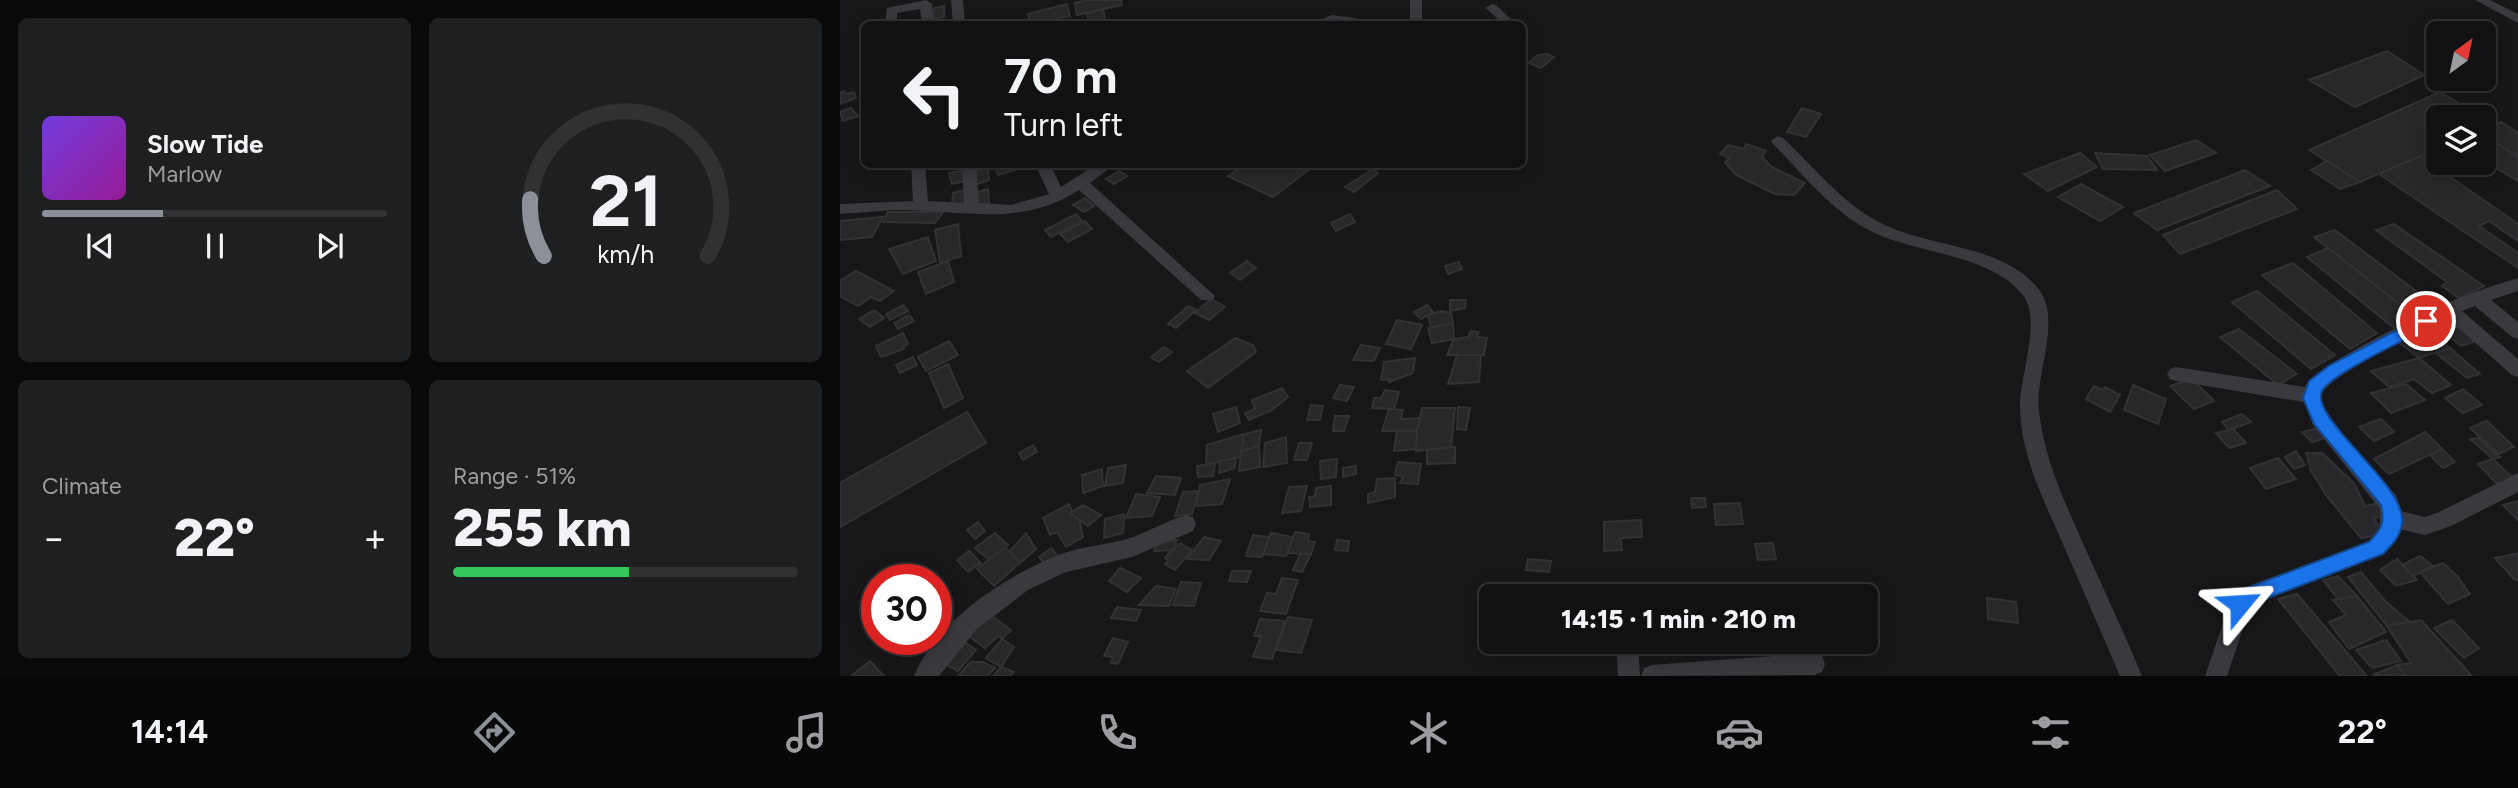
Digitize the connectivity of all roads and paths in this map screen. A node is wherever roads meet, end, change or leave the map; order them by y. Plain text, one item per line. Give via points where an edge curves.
1 (957, 0) edge
2 (1416, 0) edge
3 (2481, 0) edge
4 (1492, 8) dead end
5 (2518, 19) edge
6 (891, 21) edge
7 (928, 21) edge
8 (959, 21) edge
9 (1326, 21) edge
10 (1346, 21) edge
11 (1416, 21) edge
12 (1507, 21) edge
13 (1778, 141) dead end
14 (918, 168) edge
15 (969, 168) edge
16 (1044, 168) edge
17 (1102, 168) edge
18 (1081, 183) junction
19 (1058, 196) junction
20 (921, 206) junction
21 (840, 209) edge
22 (972, 209) junction
23 (2518, 284) edge
24 (1207, 296) dead end
25 (2477, 299) junction
26 (2449, 310) junction
27 (2518, 332) edge
28 (2518, 370) edge
29 (2176, 374) dead end
30 (2312, 394) junction
31 (2518, 482) edge
32 (2393, 518) junction
33 (1186, 524) dead end
34 (1628, 654) edge
35 (1814, 664) dead end
36 (925, 676) edge
37 (1629, 676) edge
38 (1652, 676) edge
39 (2131, 676) edge
40 (2216, 676) edge

1 - 8 street
2 - 11 street
3 - 5 street
4 - 12 street
6 - 7 street via 891,10 920,3 926,4
9 - 10 street
13 - 39 street via 1854,215 1919,244 1986,261 2011,273 2032,293 2040,318 2029,408 2040,468
14 - 20 street
15 - 22 street
16 - 19 street
17 - 18 street
18 - 19 street
18 - 24 street
19 - 22 street via 1011,210
20 - 21 street
20 - 22 street
23 - 25 street
25 - 26 street
25 - 27 street
26 - 28 street
26 - 30 street via 2336,369
29 - 30 street
30 - 32 street via 2320,419 2389,501
31 - 32 street via 2425,526
32 - 40 street via 2390,534 2376,548 2254,594 2240,604
33 - 36 street via 1135,547 1062,564 994,599 974,614
34 - 37 street
35 - 38 street

